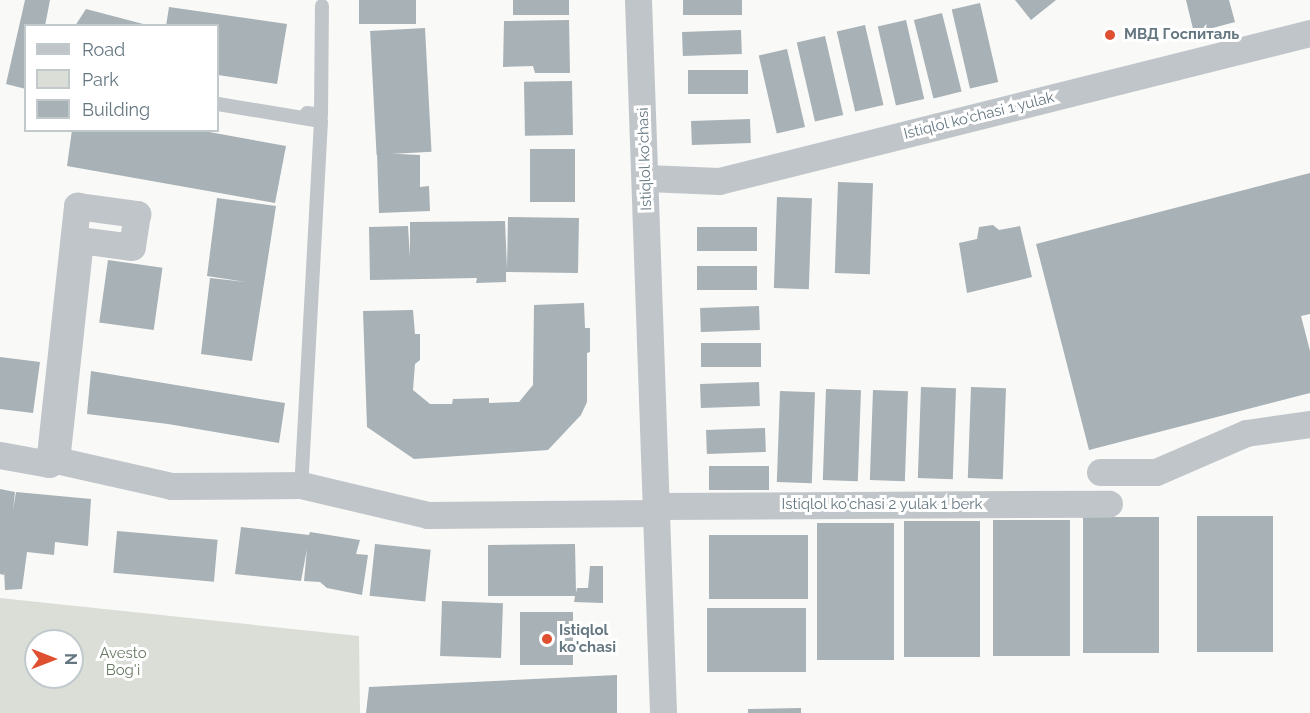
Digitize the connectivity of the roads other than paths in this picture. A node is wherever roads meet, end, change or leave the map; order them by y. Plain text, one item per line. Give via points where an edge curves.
1 (638, 0) edge
2 (322, 6) dead end
3 (1310, 33) edge
4 (219, 97) edge
5 (219, 104) edge
6 (646, 178) junction
7 (1310, 424) edge
8 (0, 455) edge
9 (1100, 472) dead end
10 (301, 485) junction
11 (1109, 504) dead end
12 (656, 509) junction
13 (663, 713) edge

1 - 6 street, Istiqlol ko'chasi
2 - 4 lane via 321,116
3 - 6 street, Istiqlol ko'chasi 1 yulak via 719,181
5 - 10 lane via 321,121
6 - 12 street, Istiqlol ko'chasi
7 - 9 street via 1246,433 1156,472
8 - 10 street, Istiqlol ko'chasi 2 yulak 1 berk via 49,464 77,206 137,214 132,247 80,240 56,460 171,486
10 - 12 street, Istiqlol ko'chasi 2 yulak 1 berk via 428,515
11 - 12 street, Istiqlol ko'chasi 2 yulak 1 berk
12 - 13 street, Istiqlol ko'chasi

